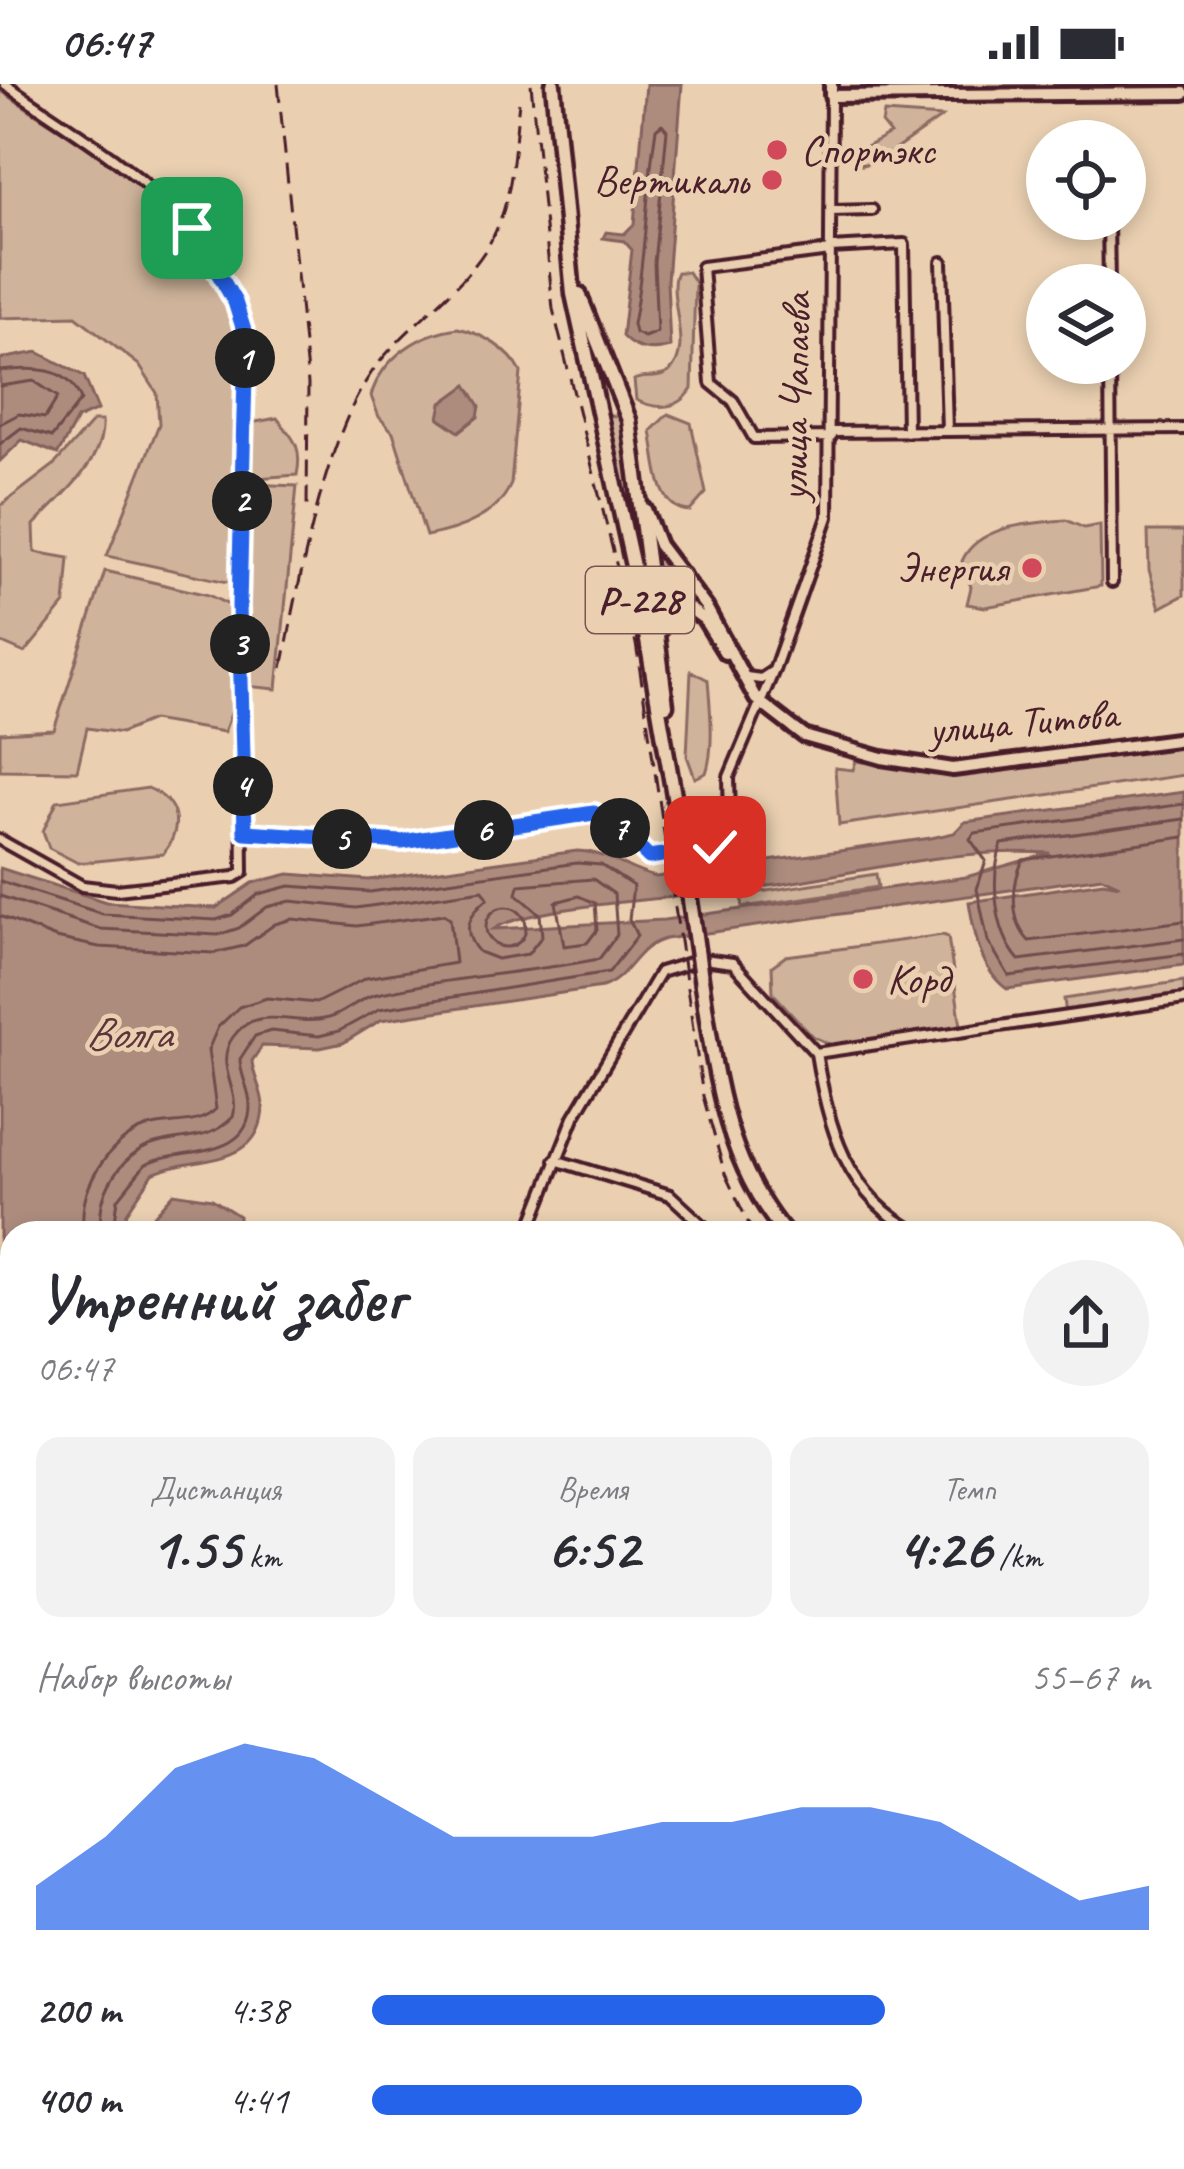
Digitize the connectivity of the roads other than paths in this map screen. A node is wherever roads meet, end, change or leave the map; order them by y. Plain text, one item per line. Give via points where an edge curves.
1 (5, 84) edge
2 (554, 84) edge
3 (831, 90) edge
4 (1184, 93) edge
5 (872, 210) dead end
6 (830, 211) junction
7 (566, 243) junction
8 (830, 250) junction
9 (942, 262) dead end
10 (1111, 384) edge
11 (629, 420) junction
12 (602, 423) junction
13 (1184, 429) edge
14 (1112, 430) junction
15 (947, 431) junction
16 (907, 432) junction
17 (831, 435) junction
18 (642, 500) junction
19 (1112, 582) dead end
20 (658, 635) junction
21 (774, 670) junction
22 (746, 676) junction
23 (751, 690) junction
24 (761, 704) junction
25 (1184, 739) edge
26 (672, 778) junction
27 (245, 832) junction
28 (0, 840) edge
29 (1184, 999) edge
30 (816, 1053) junction
31 (555, 1160) junction
32 (532, 1221) edge
33 (698, 1221) edge
34 (776, 1221) edge
35 (902, 1221) edge

1 - 27 street via 183,215 241,319
2 - 7 highway, Р-228
3 - 4 main road
3 - 6 street, улица Чапаева
5 - 6 street
6 - 8 street, улица Чапаева
7 - 11 highway, Р-228
7 - 12 highway, Р-228
8 - 16 street via 904,244
8 - 17 street, улица Чапаева
8 - 17 street via 702,268 707,376 754,438
9 - 15 street
10 - 14 street
11 - 12 highway via 614,410
11 - 18 highway, Р-228
12 - 26 highway, Р-228
13 - 14 street
14 - 15 street
14 - 19 street
15 - 16 street
16 - 17 street
17 - 21 street, улица Чапаева via 828,517
18 - 20 highway, Р-228
18 - 22 main road, улица Титова via 659,545
20 - 23 main road via 670,611 695,611
20 - 26 highway, Р-228
21 - 22 street via 761,679
21 - 24 street, улица Чапаева
22 - 23 main road, улица Титова
23 - 24 main road, улица Титова
24 - 25 main road, улица Титова via 820,742 934,768
24 - 27 street, улица Чапаева via 729,777 726,834 700,852 649,857 594,813 402,842
26 - 34 highway, Р-228, bridge via 728,1125
27 - 28 street via 243,872 235,877 117,890 82,886
29 - 30 street
30 - 31 street via 733,963 671,966 652,982
30 - 35 street via 841,1156 876,1203
31 - 32 street
31 - 33 street via 670,1195

